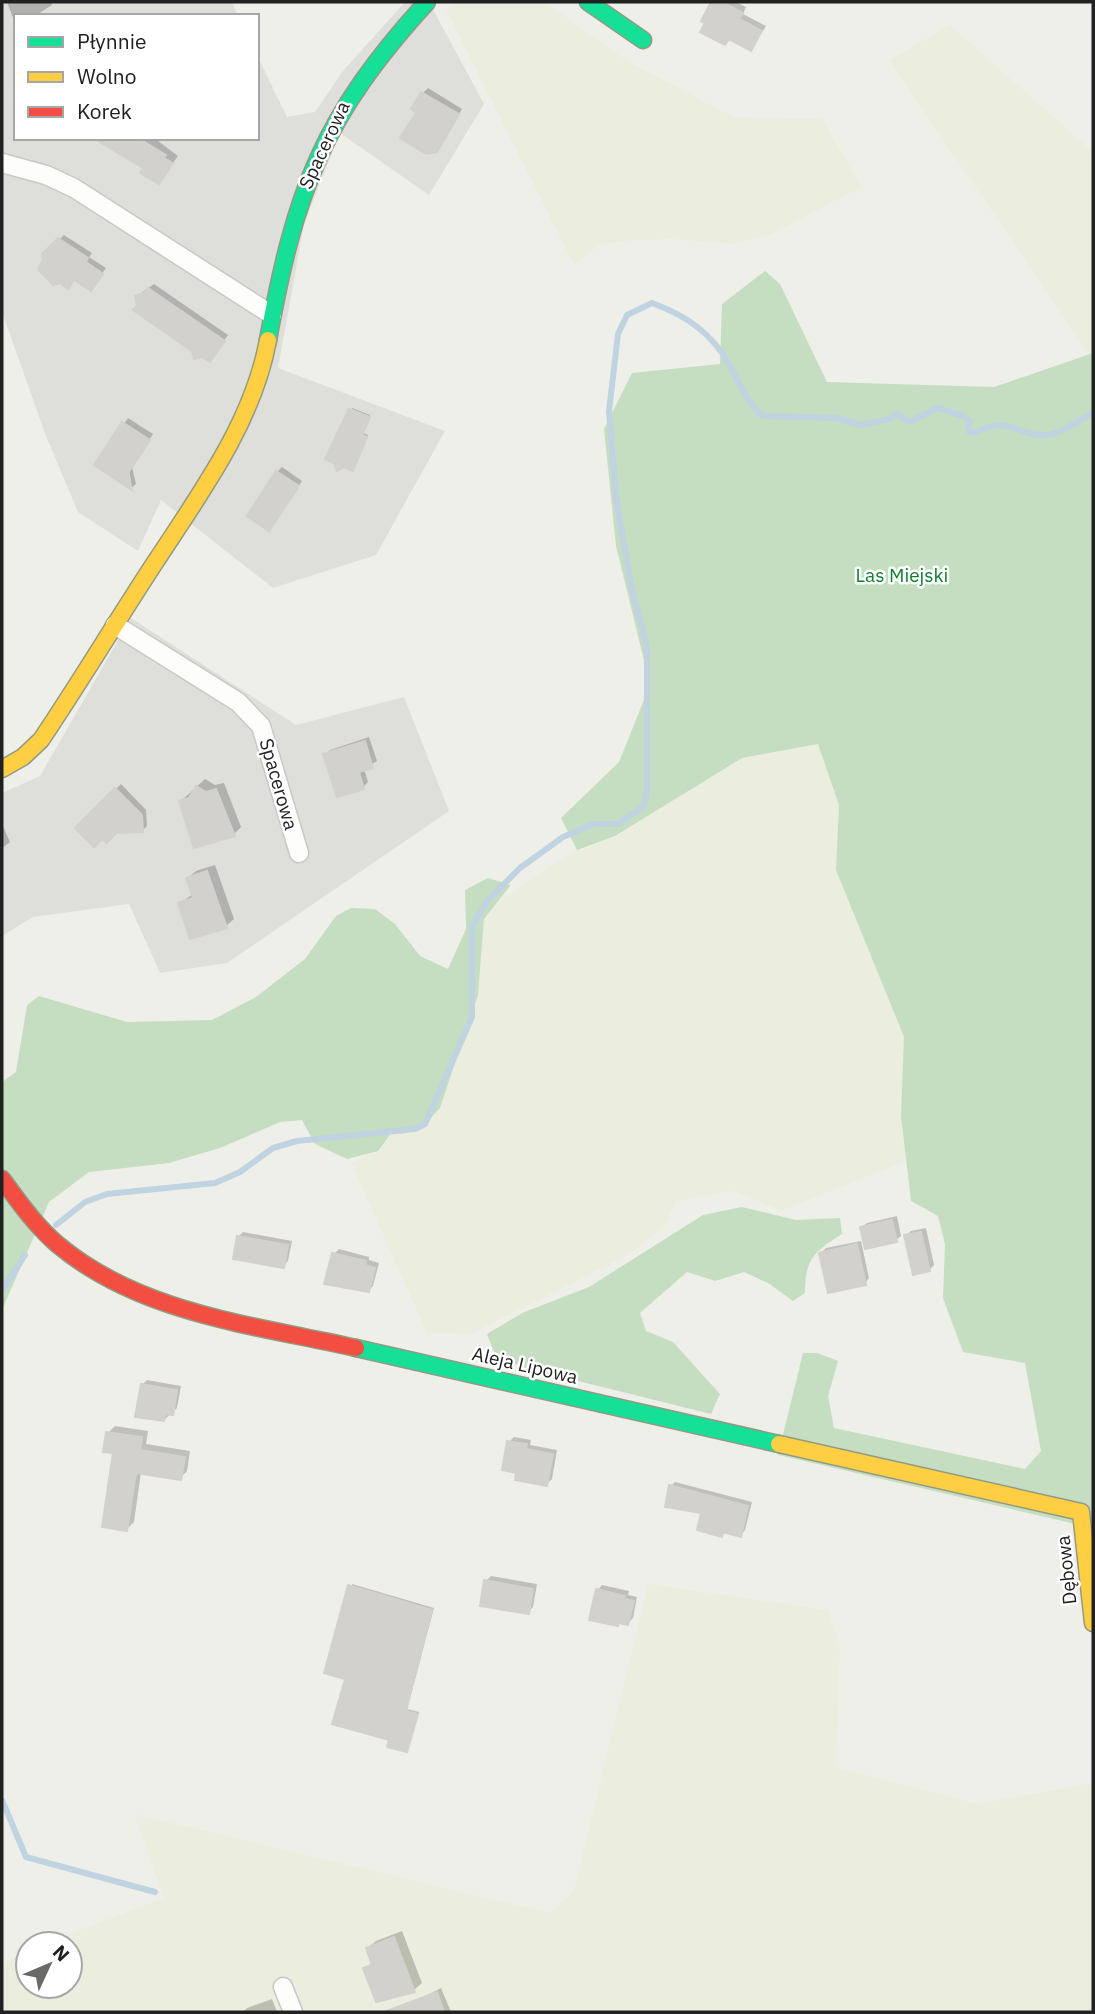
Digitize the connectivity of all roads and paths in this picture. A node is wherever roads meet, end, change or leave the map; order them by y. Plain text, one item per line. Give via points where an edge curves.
1 (427, 2) edge
2 (587, 2) edge
3 (643, 40) dead end
4 (2, 163) edge
5 (272, 315) junction
6 (115, 625) junction
7 (2, 769) edge
8 (299, 853) dead end
9 (2, 1179) edge
10 (1081, 1512) joint
11 (1093, 1623) edge
12 (283, 1987) dead end
13 (293, 2012) edge

1 - 5 street, Spacerowa via 354,85 320,146 293,219
2 - 3 street
4 - 5 street via 74,188
5 - 6 street, Spacerowa via 255,389 234,436
6 - 7 street, Spacerowa via 41,740
6 - 8 street, Spacerowa via 238,702 261,726
9 - 10 street, Aleja Lipowa via 45,1235 72,1258 173,1307
10 - 11 street, Dębowa
12 - 13 street

